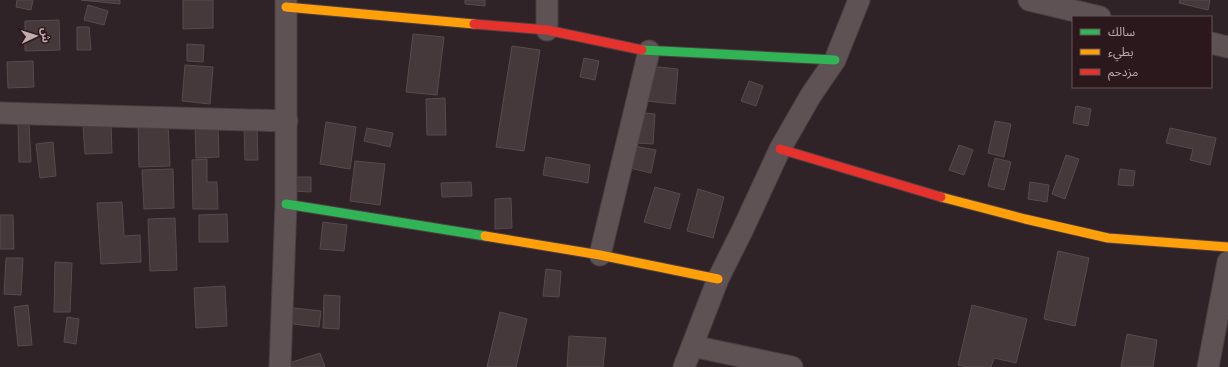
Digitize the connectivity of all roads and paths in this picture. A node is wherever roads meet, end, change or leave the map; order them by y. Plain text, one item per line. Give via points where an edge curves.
1 (547, 0) edge
2 (859, 0) edge
3 (1029, 0) edge
4 (286, 4) edge
5 (1096, 16) edge
6 (547, 30) junction
7 (1212, 43) edge
8 (1228, 47) edge
9 (649, 51) junction
10 (835, 60) junction
11 (0, 113) edge
12 (287, 121) junction
13 (780, 149) junction
14 (286, 204) junction
15 (1228, 247) edge
16 (600, 255) junction
17 (1228, 262) edge
18 (718, 279) junction
19 (692, 346) junction
20 (280, 367) edge
21 (684, 367) edge
22 (792, 367) edge
23 (1208, 367) edge

1 - 6 street
2 - 10 street
3 - 5 street
4 - 6 street
4 - 12 street
6 - 9 street
7 - 8 street
9 - 10 street
9 - 16 street
10 - 13 street via 811,95
11 - 12 street
12 - 14 street
13 - 15 street via 985,208 1108,238
13 - 18 street
14 - 16 street
14 - 20 street
16 - 18 street
17 - 23 street
18 - 19 street
19 - 21 street
19 - 22 street

